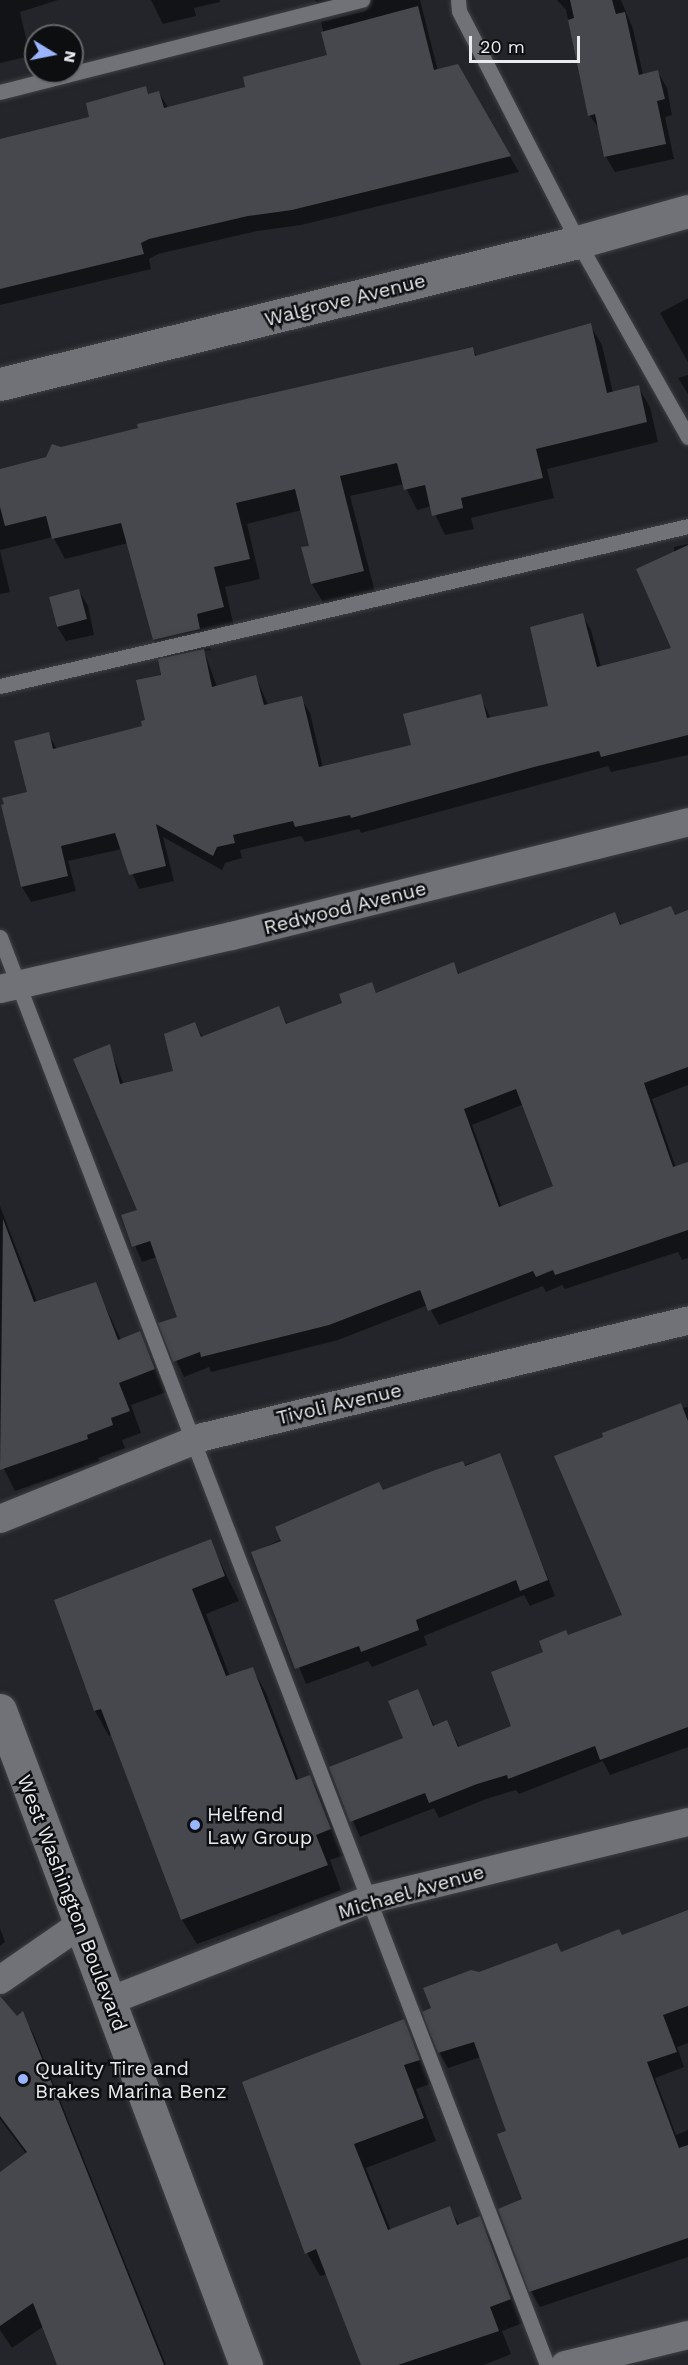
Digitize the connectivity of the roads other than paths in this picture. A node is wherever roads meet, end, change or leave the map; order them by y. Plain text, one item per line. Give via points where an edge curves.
1 (362, 0) edge
2 (458, 0) edge
3 (0, 92) edge
4 (688, 211) edge
5 (578, 242) junction
6 (0, 384) edge
7 (688, 437) edge
8 (688, 526) edge
9 (0, 686) edge
10 (688, 822) edge
11 (0, 937) edge
12 (9, 986) edge
13 (688, 1321) edge
14 (193, 1442) junction
15 (0, 1519) edge
16 (0, 1710) edge
17 (688, 1822) edge
18 (368, 1900) junction
19 (81, 1924) junction
20 (0, 1980) edge
21 (109, 2001) junction
22 (688, 2335) edge
23 (242, 2363) edge
24 (547, 2365) edge
25 (566, 2365) edge

1 - 3 lane
2 - 5 lane via 459,11
4 - 5 street, Walgrove Avenue
5 - 6 street, Walgrove Avenue
5 - 7 lane
8 - 9 lane
10 - 12 street, Redwood Avenue via 244,933
11 - 12 lane
12 - 14 lane
13 - 14 street, Tivoli Avenue
14 - 15 street, Tivoli Avenue
14 - 18 lane
16 - 19 street, West Washington Boulevard
17 - 18 street, Michael Avenue
18 - 21 street, Michael Avenue
18 - 24 lane
19 - 20 street
19 - 21 street, West Washington Boulevard
21 - 23 street, West Washington Boulevard
22 - 25 street

